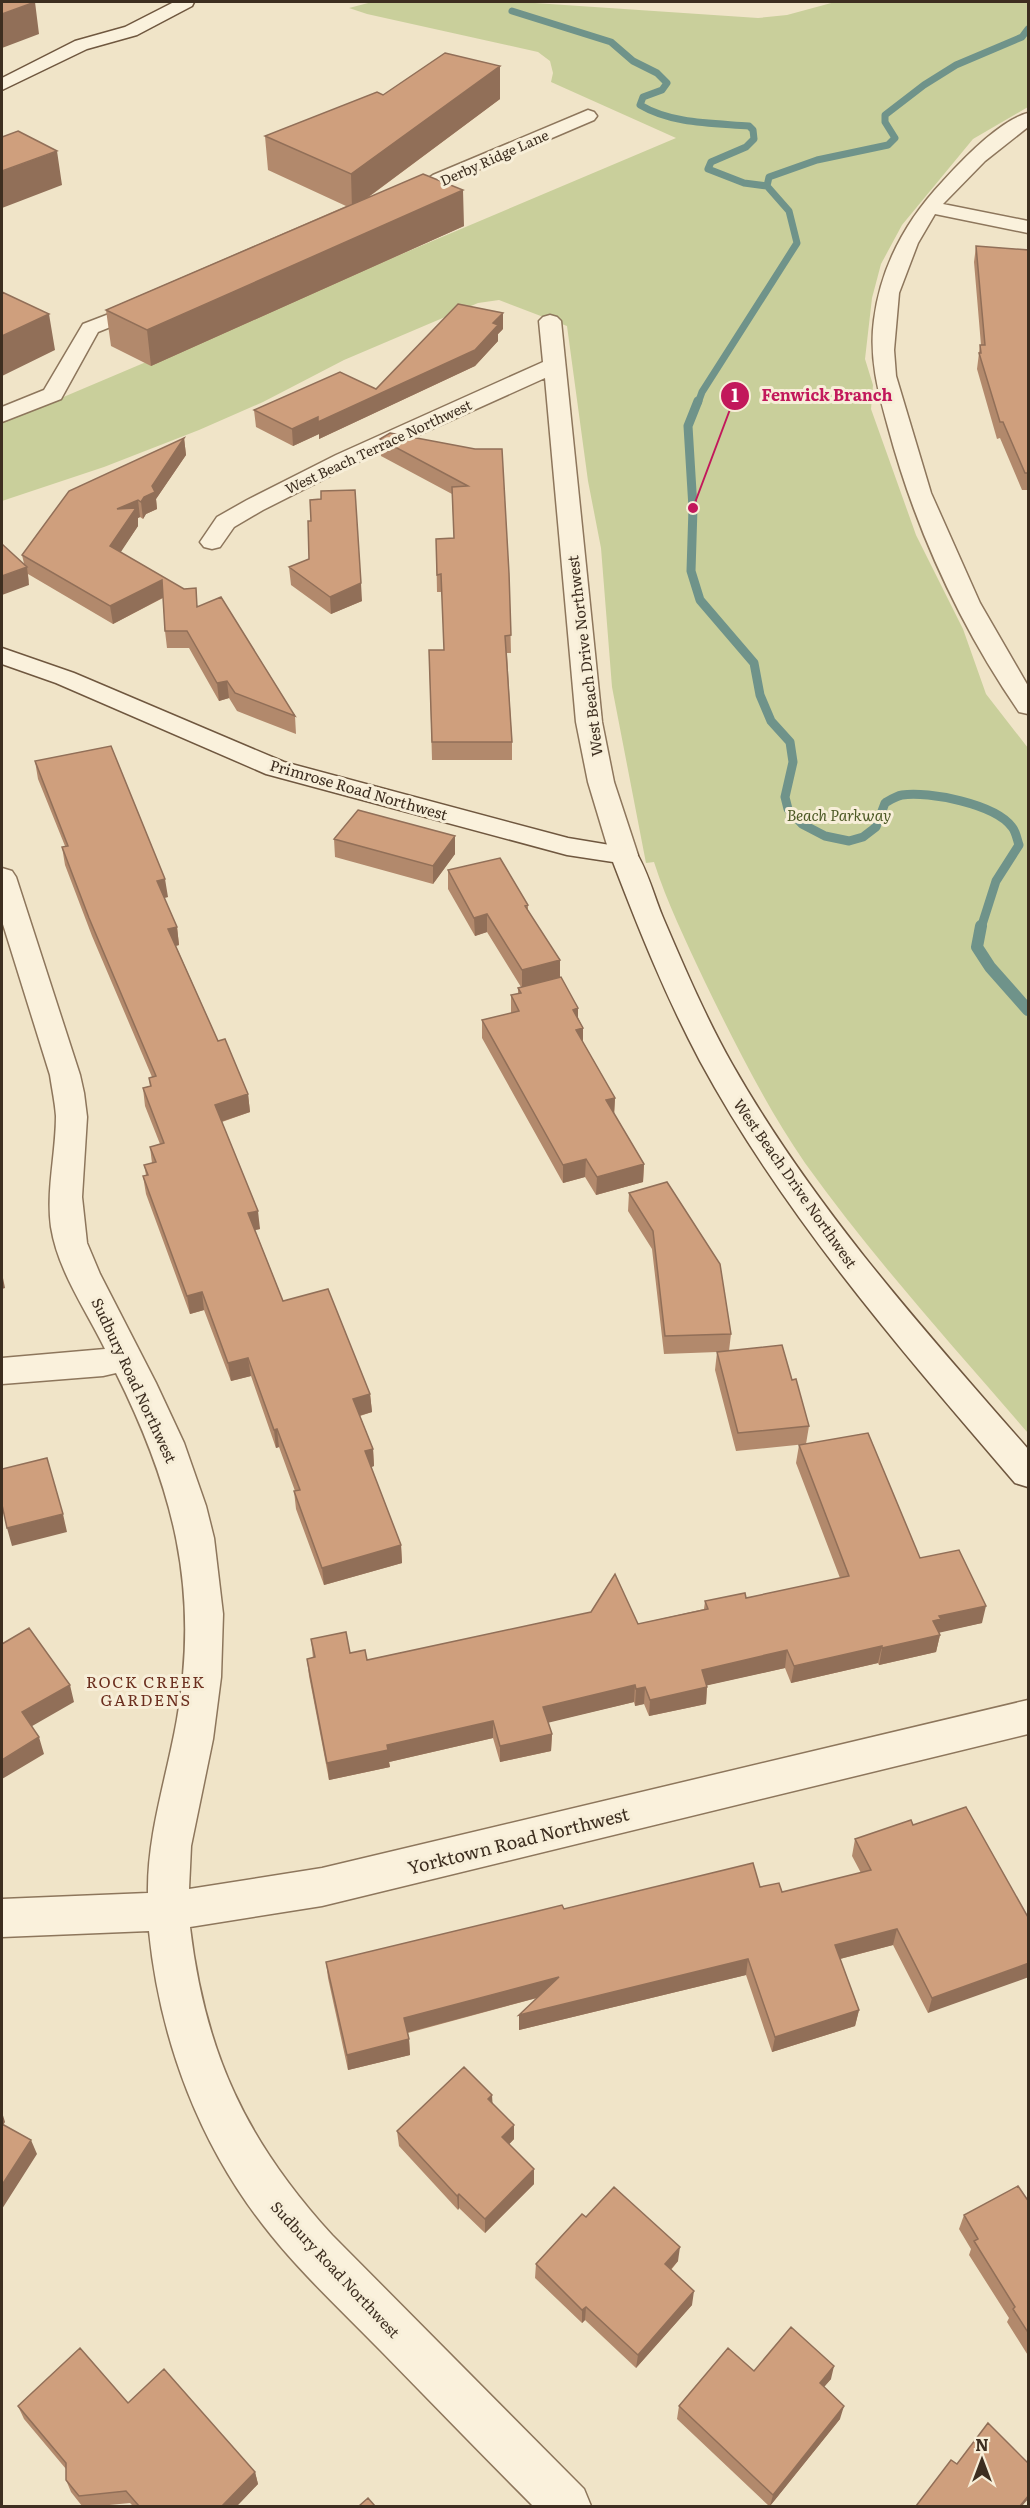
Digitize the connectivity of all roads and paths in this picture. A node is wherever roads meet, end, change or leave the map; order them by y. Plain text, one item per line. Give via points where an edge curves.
1 (186, 2) edge
2 (116, 18) dead end
3 (81, 45) junction
4 (2, 86) edge
5 (588, 116) dead end
6 (1029, 119) edge
7 (929, 207) junction
8 (384, 208) edge
9 (1029, 227) edge
10 (166, 297) edge
11 (550, 321) dead end
12 (555, 365) junction
13 (2, 415) edge
14 (213, 542) dead end
15 (2, 656) edge
16 (1029, 706) edge
17 (624, 855) junction
18 (2, 876) edge
19 (126, 1357) junction
20 (2, 1371) edge
21 (1029, 1473) edge
22 (1029, 1717) edge
23 (168, 1912) junction
24 (2, 1918) edge
25 (567, 2506) edge

1 - 3 street via 131,31
2 - 3 street via 97,28
3 - 4 street
5 - 8 street, Derby Ridge Lane via 440,179 417,195
6 - 7 street via 1009,130 952,179
7 - 9 street
7 - 16 street via 903,250 888,297 883,350 890,394 909,464 938,539 976,617
10 - 13 street via 90,328 53,394
11 - 12 street, West Beach Drive Northwest
12 - 14 street, West Beach Terrace Northwest via 344,460 255,505 225,522
12 - 17 street, West Beach Drive Northwest via 589,722 601,782
15 - 17 street, Primrose Road Northwest via 65,678 275,768 567,846
17 - 21 street, West Beach Drive Northwest via 696,1024 763,1139 887,1310
18 - 19 street, Sudbury Road Northwest via 70,1098 64,1194 72,1248
19 - 20 street via 103,1363
19 - 23 street, Sudbury Road Northwest via 164,1436 188,1504 205,1609 201,1696 174,1821
22 - 23 street, Yorktown Road Northwest via 322,1887 244,1903
23 - 24 street, Yorktown Road Northwest
23 - 25 street, Sudbury Road Northwest via 172,1964 194,2052 225,2126 270,2197 327,2263

